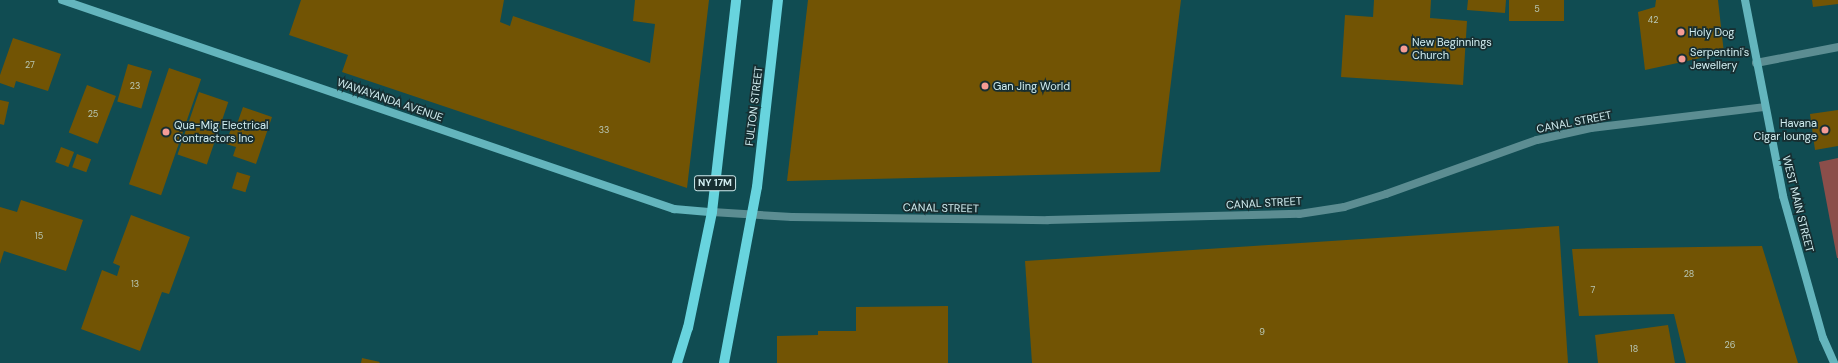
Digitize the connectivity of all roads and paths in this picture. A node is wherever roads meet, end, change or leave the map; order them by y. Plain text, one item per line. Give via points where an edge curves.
1 (62, 0) edge
2 (736, 0) edge
3 (778, 0) edge
4 (1745, 0) edge
5 (1838, 47) edge
6 (1756, 63) junction
7 (1764, 107) junction
8 (712, 212) junction
9 (751, 214) junction
10 (677, 363) edge
11 (724, 363) edge
12 (1834, 363) edge

1 - 8 street, WAWAYANDA AVENUE via 674,209
2 - 8 main road, NY 17M
3 - 9 main road, FULTON STREET via 757,187
4 - 6 street, WEST MAIN STREET
5 - 6 street
6 - 7 street, WEST MAIN STREET
7 - 9 street, CANAL STREET via 1591,128 1537,140 1386,194 1344,207 1299,214 1048,220 792,218
7 - 12 street, WEST MAIN STREET via 1783,196 1823,338
8 - 9 street
8 - 10 main road, NY 17M via 688,328
9 - 11 main road, FULTON STREET

